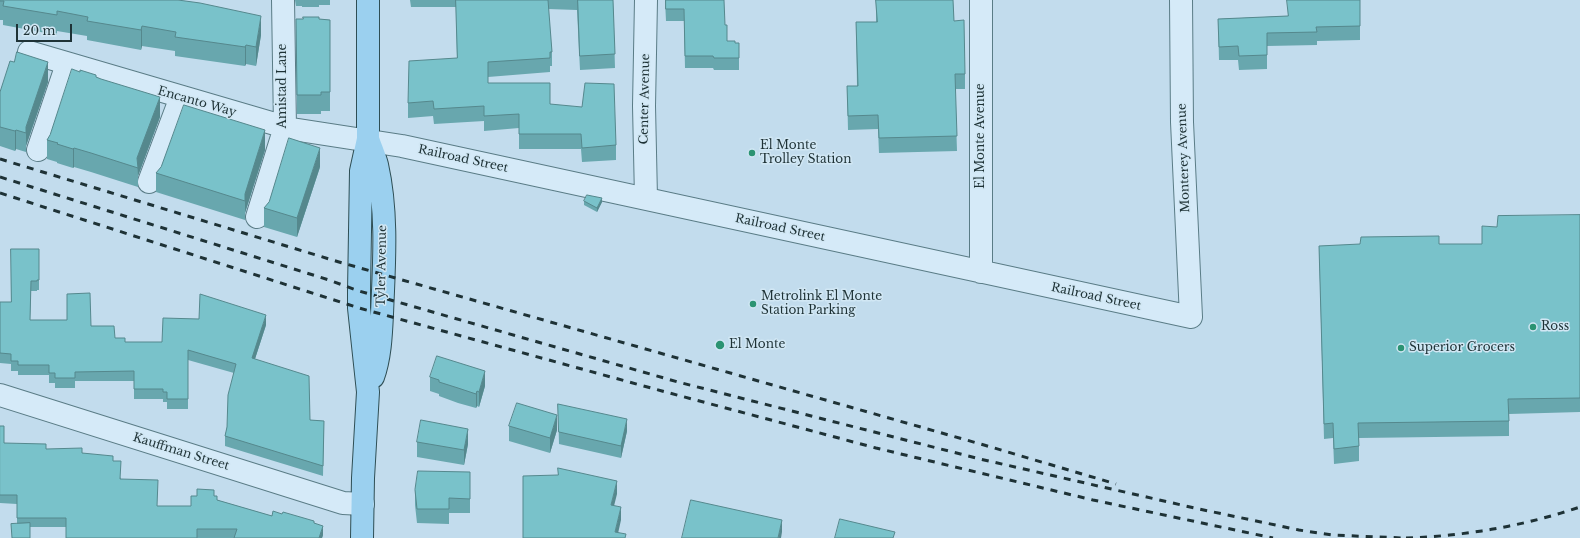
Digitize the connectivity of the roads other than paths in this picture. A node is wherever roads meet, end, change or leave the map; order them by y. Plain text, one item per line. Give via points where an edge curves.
1 (283, 0) edge
2 (368, 0) edge
3 (646, 0) edge
4 (981, 0) edge
5 (1181, 0) edge
6 (29, 52) dead end
7 (67, 64) junction
8 (181, 97) junction
9 (285, 127) junction
10 (368, 140) junction
11 (38, 150) dead end
12 (149, 182) dead end
13 (646, 198) junction
14 (257, 217) dead end
15 (981, 272) junction
16 (1191, 317) joint
17 (0, 395) edge
18 (363, 504) junction
19 (362, 538) edge

1 - 9 street, Amistad Lane
2 - 10 main road, Tyler Avenue
3 - 13 street, Center Avenue
4 - 15 street, El Monte Avenue
5 - 16 street, Monterey Avenue via 1182,122
6 - 7 street, Encanto Way
7 - 8 street, Encanto Way
7 - 11 street
8 - 9 street, Encanto Way
8 - 12 street
9 - 10 street, Encanto Way
9 - 14 street, Amistad Lane
10 - 13 street, Railroad Street
10 - 18 main road, Tyler Avenue via 361,170 359,291 368,392
13 - 15 street, Railroad Street
15 - 16 street, Railroad Street
17 - 18 street, Kauffman Street via 343,503
18 - 19 main road, Tyler Avenue

